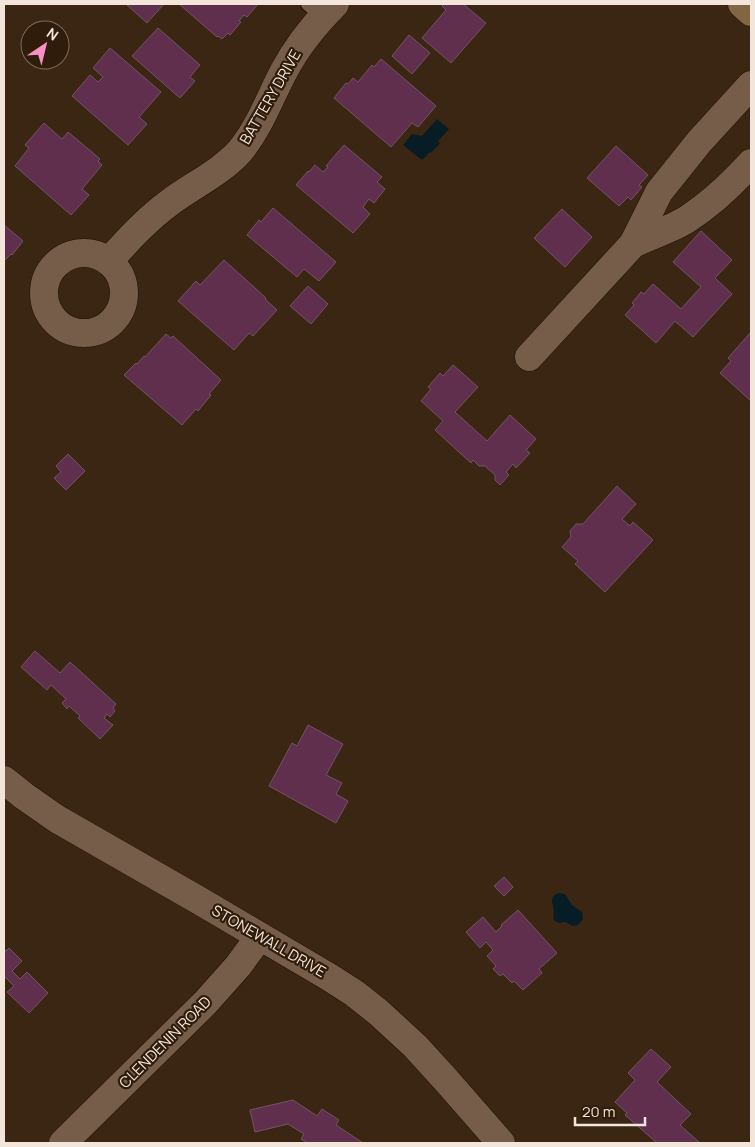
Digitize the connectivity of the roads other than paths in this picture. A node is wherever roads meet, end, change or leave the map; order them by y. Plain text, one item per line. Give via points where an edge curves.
1 (742, 4) edge
2 (322, 8) edge
3 (751, 12) edge
4 (751, 85) edge
5 (751, 163) edge
6 (633, 244) junction
7 (109, 261) dead end
8 (529, 358) dead end
9 (4, 780) edge
10 (260, 936) junction
11 (63, 1143) edge
12 (502, 1143) edge

1 - 3 main road
2 - 7 street, BATTERY DRIVE via 245,144 224,166 157,212
4 - 6 street via 699,142 660,192
5 - 6 street via 692,216
6 - 8 street
9 - 10 street, STONEWALL DRIVE via 57,819
10 - 11 street, CLENDENIN ROAD via 205,1003
10 - 12 street, STONEWALL DRIVE via 354,993 378,1012 430,1062

